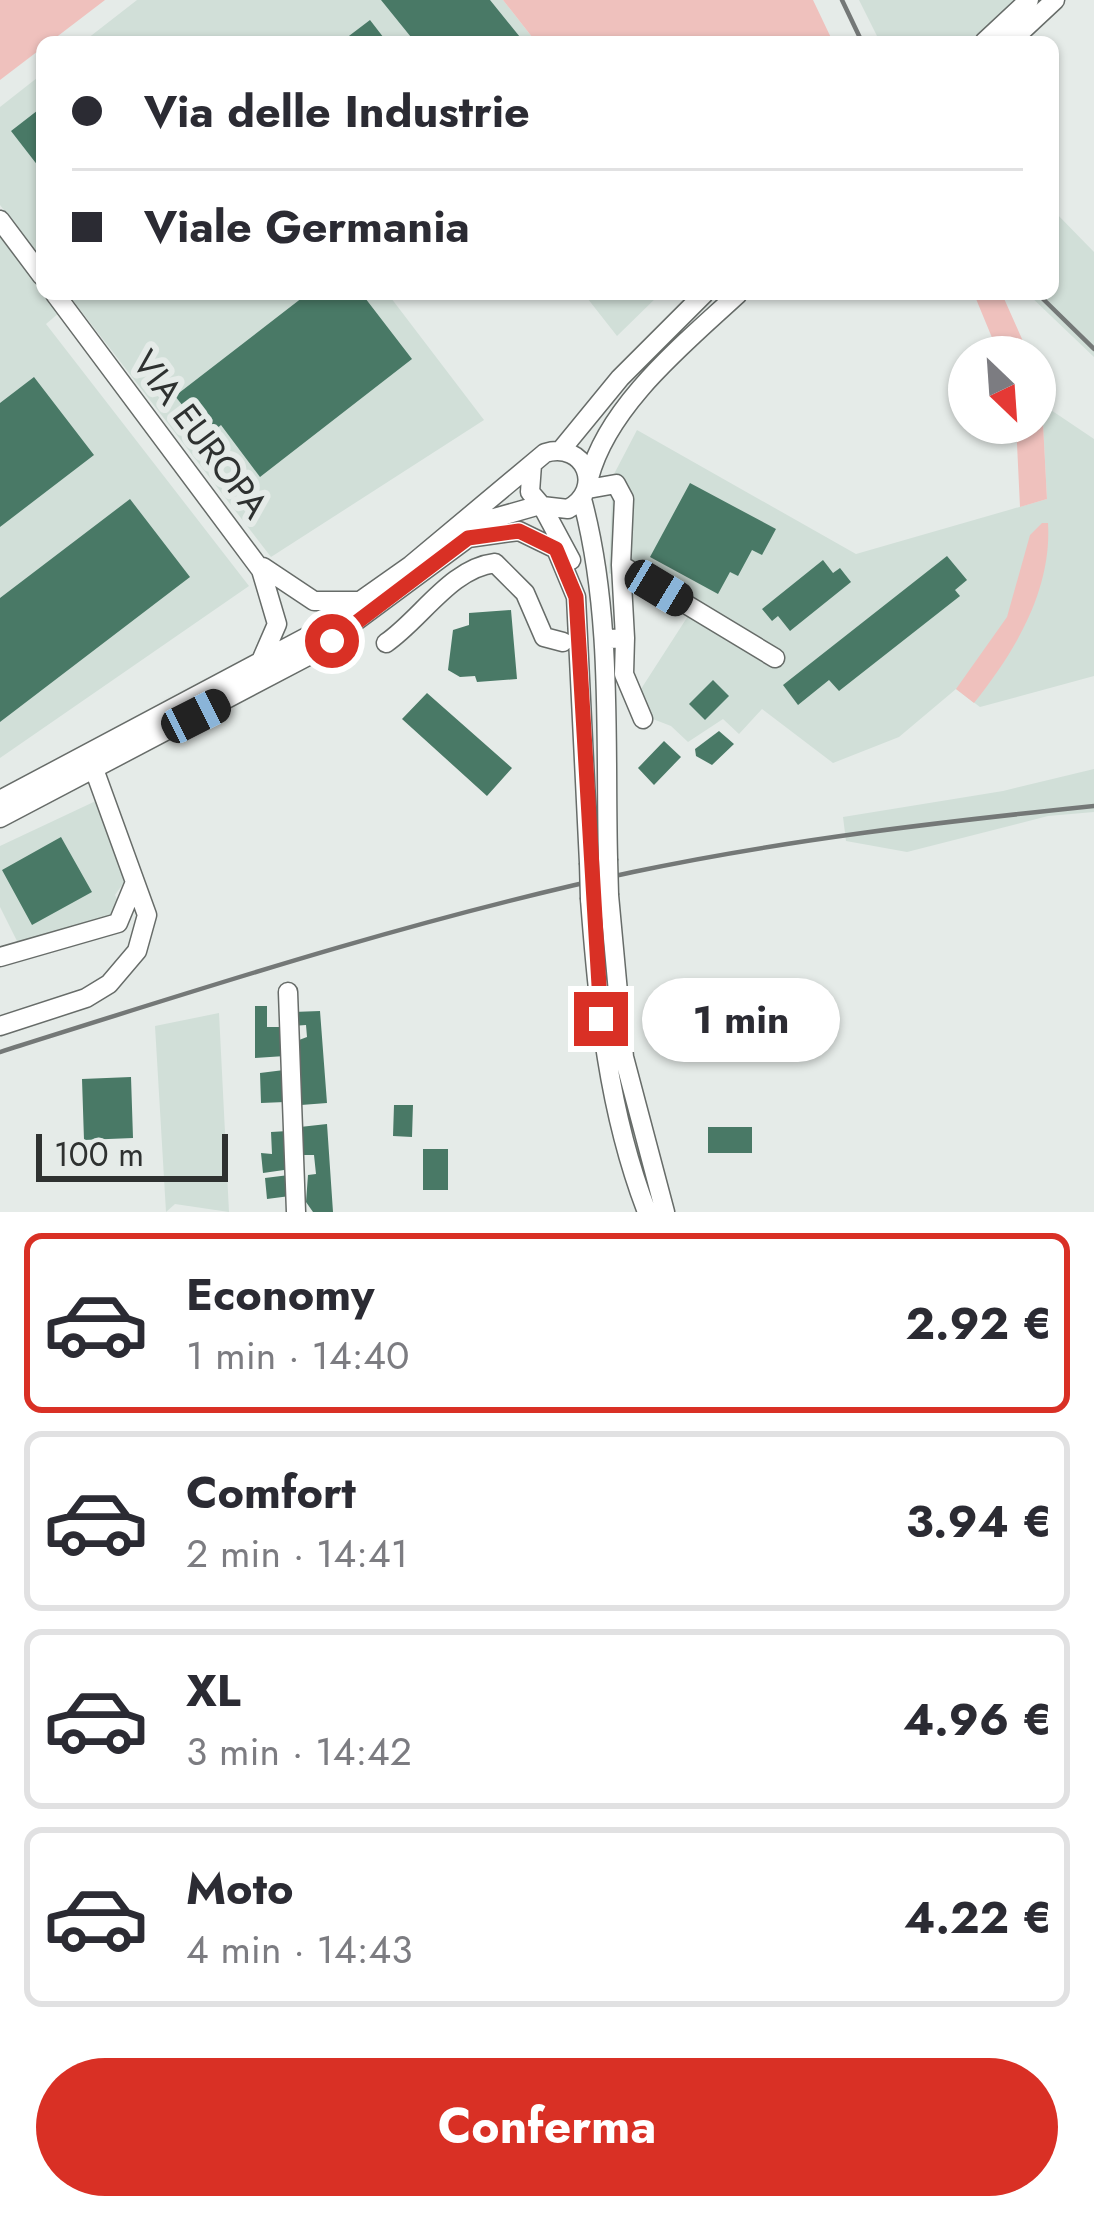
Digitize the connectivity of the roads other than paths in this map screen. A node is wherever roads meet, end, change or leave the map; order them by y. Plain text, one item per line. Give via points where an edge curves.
1 (1029, 0) edge
2 (1055, 0) edge
3 (990, 36) edge
4 (1016, 36) edge
5 (0, 220) edge
6 (36, 268) edge
7 (60, 300) edge
8 (698, 300) edge
9 (732, 300) edge
10 (561, 450) junction
11 (532, 464) junction
12 (586, 489) junction
13 (541, 506) junction
14 (468, 538) junction
15 (251, 555) junction
16 (620, 565) junction
17 (576, 597) junction
18 (365, 599) junction
19 (563, 642) dead end
20 (386, 644) dead end
21 (775, 658) dead end
22 (260, 663) junction
23 (643, 719) dead end
24 (94, 769) junction
25 (0, 800) edge
26 (0, 818) edge
27 (598, 861) junction
28 (135, 882) junction
29 (600, 897) junction
30 (0, 957) edge
31 (288, 992) dead end
32 (0, 1026) edge
33 (296, 1212) edge
34 (647, 1212) edge
35 (665, 1212) edge

1 - 3 street
2 - 4 street
5 - 6 street
7 - 15 street, VIA EUROPA
8 - 10 street
9 - 12 street via 621,413 596,452
10 - 11 street
10 - 12 street via 583,462
11 - 13 street via 528,483
11 - 18 street
12 - 13 street via 568,509
12 - 16 street via 616,484 624,499
12 - 27 street via 603,665
13 - 14 street via 487,520
13 - 17 street via 568,552
14 - 17 street via 519,531 542,539 568,568
14 - 24 street via 310,655
15 - 18 street, VIA EUROPA via 314,601
15 - 22 street, VIA EUROPA via 276,612
16 - 21 street
16 - 23 street via 618,639
17 - 27 street
18 - 22 street
19 - 20 street via 544,637 525,593 495,563 460,577
22 - 25 street
24 - 26 street
24 - 28 street
27 - 29 street, bridge
28 - 30 street via 118,923
28 - 32 street via 147,915 137,951 109,984
29 - 34 street via 605,1058
29 - 35 street via 624,1057
31 - 33 street

